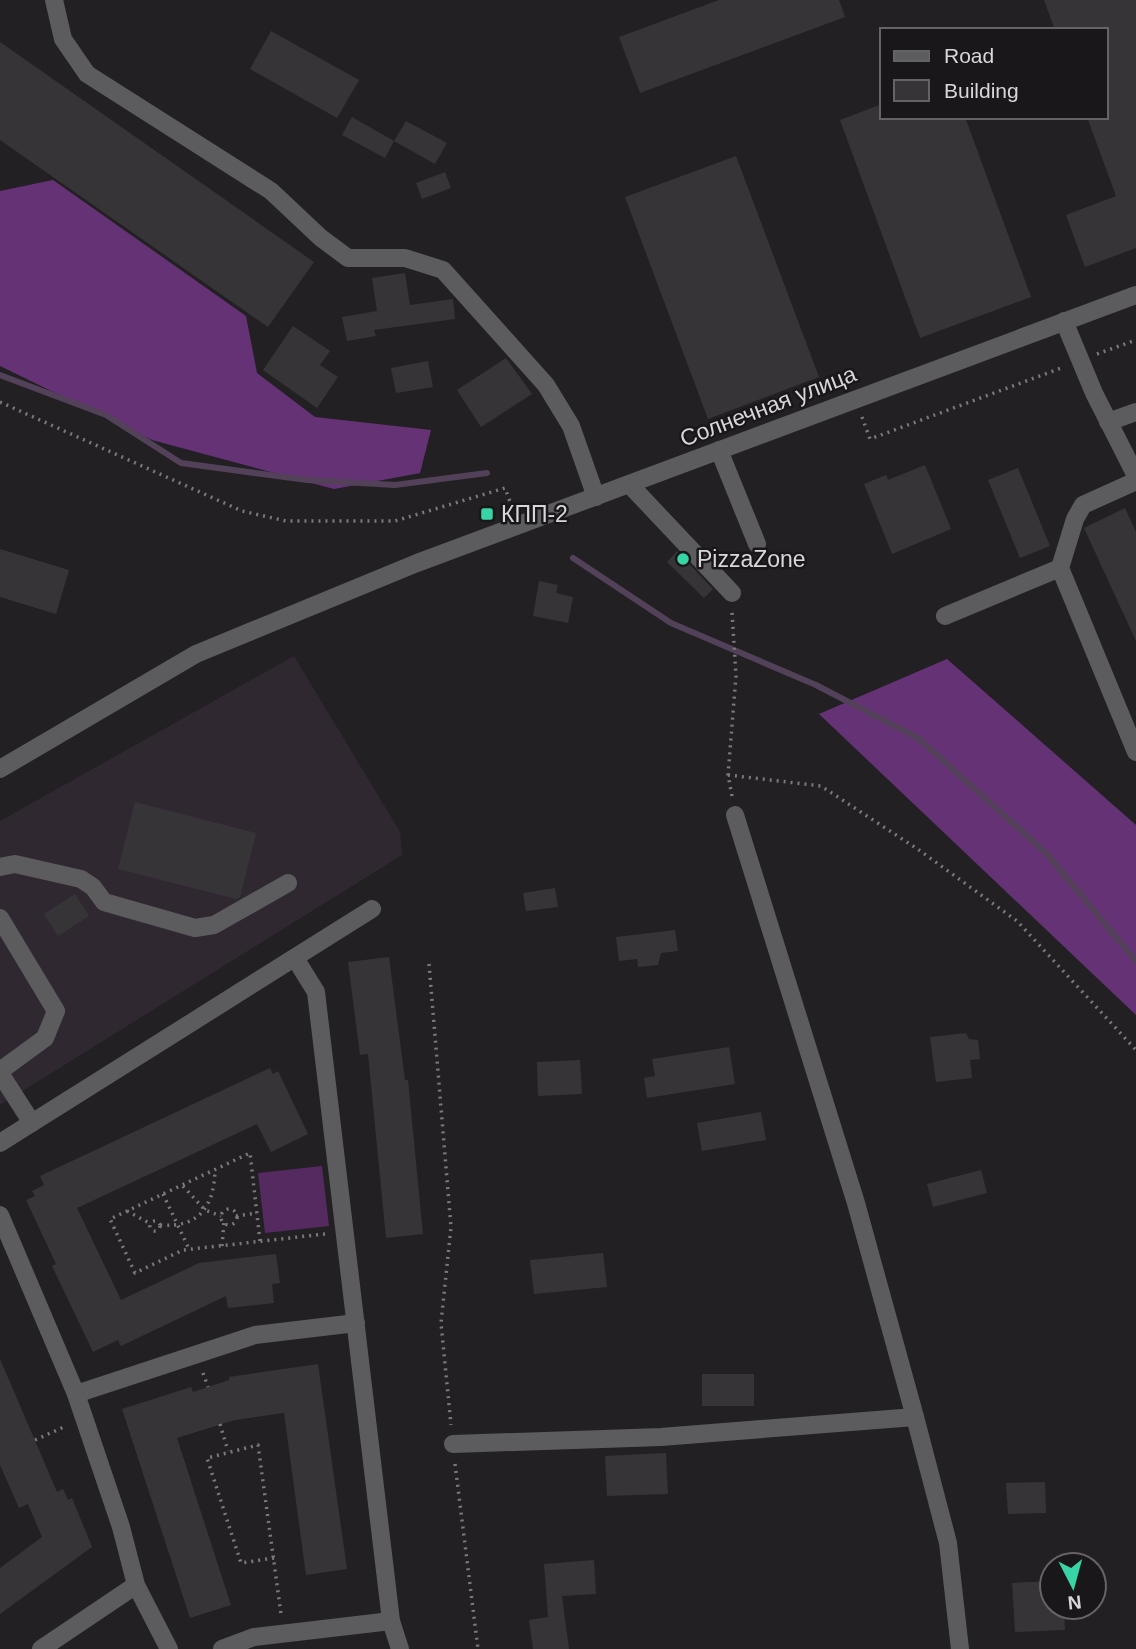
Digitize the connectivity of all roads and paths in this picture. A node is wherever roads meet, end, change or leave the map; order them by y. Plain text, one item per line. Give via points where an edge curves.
1 (54, 0) edge
2 (1136, 295) edge
3 (1064, 321) junction
4 (1136, 340) edge
5 (1080, 360) junction
6 (855, 398) junction
7 (0, 402) edge
8 (1136, 412) edge
9 (1108, 422) junction
10 (719, 450) junction
11 (1136, 479) edge
12 (630, 485) junction
13 (596, 497) junction
14 (519, 526) junction
15 (757, 544) dead end
16 (1060, 568) junction
17 (732, 593) dead end
18 (945, 616) dead end
19 (733, 628) dead end
20 (1136, 752) edge
21 (8, 755) edge
22 (0, 769) edge
23 (728, 775) junction
24 (735, 816) joint
25 (0, 867) edge
26 (288, 883) dead end
27 (372, 909) dead end
28 (0, 918) edge
29 (295, 958) junction
30 (429, 964) dead end
31 (1136, 1050) edge
32 (0, 1072) edge
33 (32, 1123) junction
34 (0, 1143) edge
35 (215, 1170) junction
36 (183, 1185) junction
37 (163, 1195) junction
38 (205, 1210) junction
39 (127, 1211) junction
40 (257, 1213) junction
41 (0, 1215) edge
42 (221, 1216) junction
43 (236, 1216) junction
44 (224, 1222) junction
45 (151, 1224) junction
46 (160, 1225) junction
47 (178, 1226) junction
48 (345, 1232) junction
49 (260, 1241) junction
50 (222, 1246) junction
51 (189, 1250) junction
52 (356, 1323) junction
53 (76, 1394) junction
54 (915, 1417) junction
55 (84, 1419) junction
56 (220, 1424) dead end
57 (35, 1440) dead end
58 (453, 1444) junction
59 (228, 1451) junction
60 (274, 1558) junction
61 (136, 1585) junction
62 (391, 1621) junction
63 (284, 1634) junction
64 (41, 1649) edge
65 (169, 1649) edge
66 (222, 1649) edge
67 (400, 1649) edge
68 (478, 1649) edge
69 (960, 1649) edge

1 - 13 street via 63,39 86,74 271,191 348,258 405,257 443,270 546,385 571,426
2 - 3 street, Солнечная улица
3 - 5 street
3 - 6 street, Солнечная улица
4 - 5 path
5 - 6 path via 870,439
5 - 9 street
6 - 10 street, Солнечная улица
7 - 14 path via 242,511 286,521 395,521 505,488
8 - 9 street
9 - 11 street
10 - 12 street, Солнечная улица
10 - 15 street
11 - 16 street via 1083,505 1074,519
12 - 13 street, Солнечная улица
12 - 17 street
13 - 14 street, Солнечная улица
14 - 21 street, Солнечная улица via 196,654
16 - 18 street
16 - 20 street
19 - 23 path via 736,676
21 - 22 street, Солнечная улица
23 - 24 path
23 - 31 path via 821,786 919,850 1017,921
24 - 54 street via 856,1203
25 - 26 street via 15,864 80,879 104,902 195,928 214,925
27 - 29 street
28 - 32 street via 56,1011 45,1038
29 - 33 street
29 - 48 street via 316,992
30 - 58 path via 451,1227 441,1323
32 - 33 street
33 - 34 street
35 - 36 path
35 - 38 path via 215,1192
35 - 40 path via 250,1153
36 - 37 path
36 - 38 path
37 - 39 path
37 - 47 path
38 - 42 path
38 - 47 path
39 - 45 path
39 - 51 path via 110,1219 135,1273
40 - 43 path
40 - 49 path
41 - 53 street
42 - 43 path via 228,1209
42 - 44 path
43 - 44 path via 230,1225
44 - 50 path
45 - 46 path via 157,1221
45 - 46 path via 154,1231
46 - 47 path
47 - 51 path
48 - 49 path
48 - 52 street
49 - 50 path
50 - 51 path
52 - 53 street via 255,1335
52 - 62 street
53 - 55 street
54 - 58 street via 661,1437
54 - 69 street via 948,1543
55 - 57 path
55 - 61 street
56 - 59 path
58 - 68 path
59 - 60 path via 258,1445
59 - 60 path via 207,1458 241,1563
60 - 63 path
61 - 64 street
61 - 65 street
62 - 63 street
62 - 67 street
63 - 66 street via 254,1637

